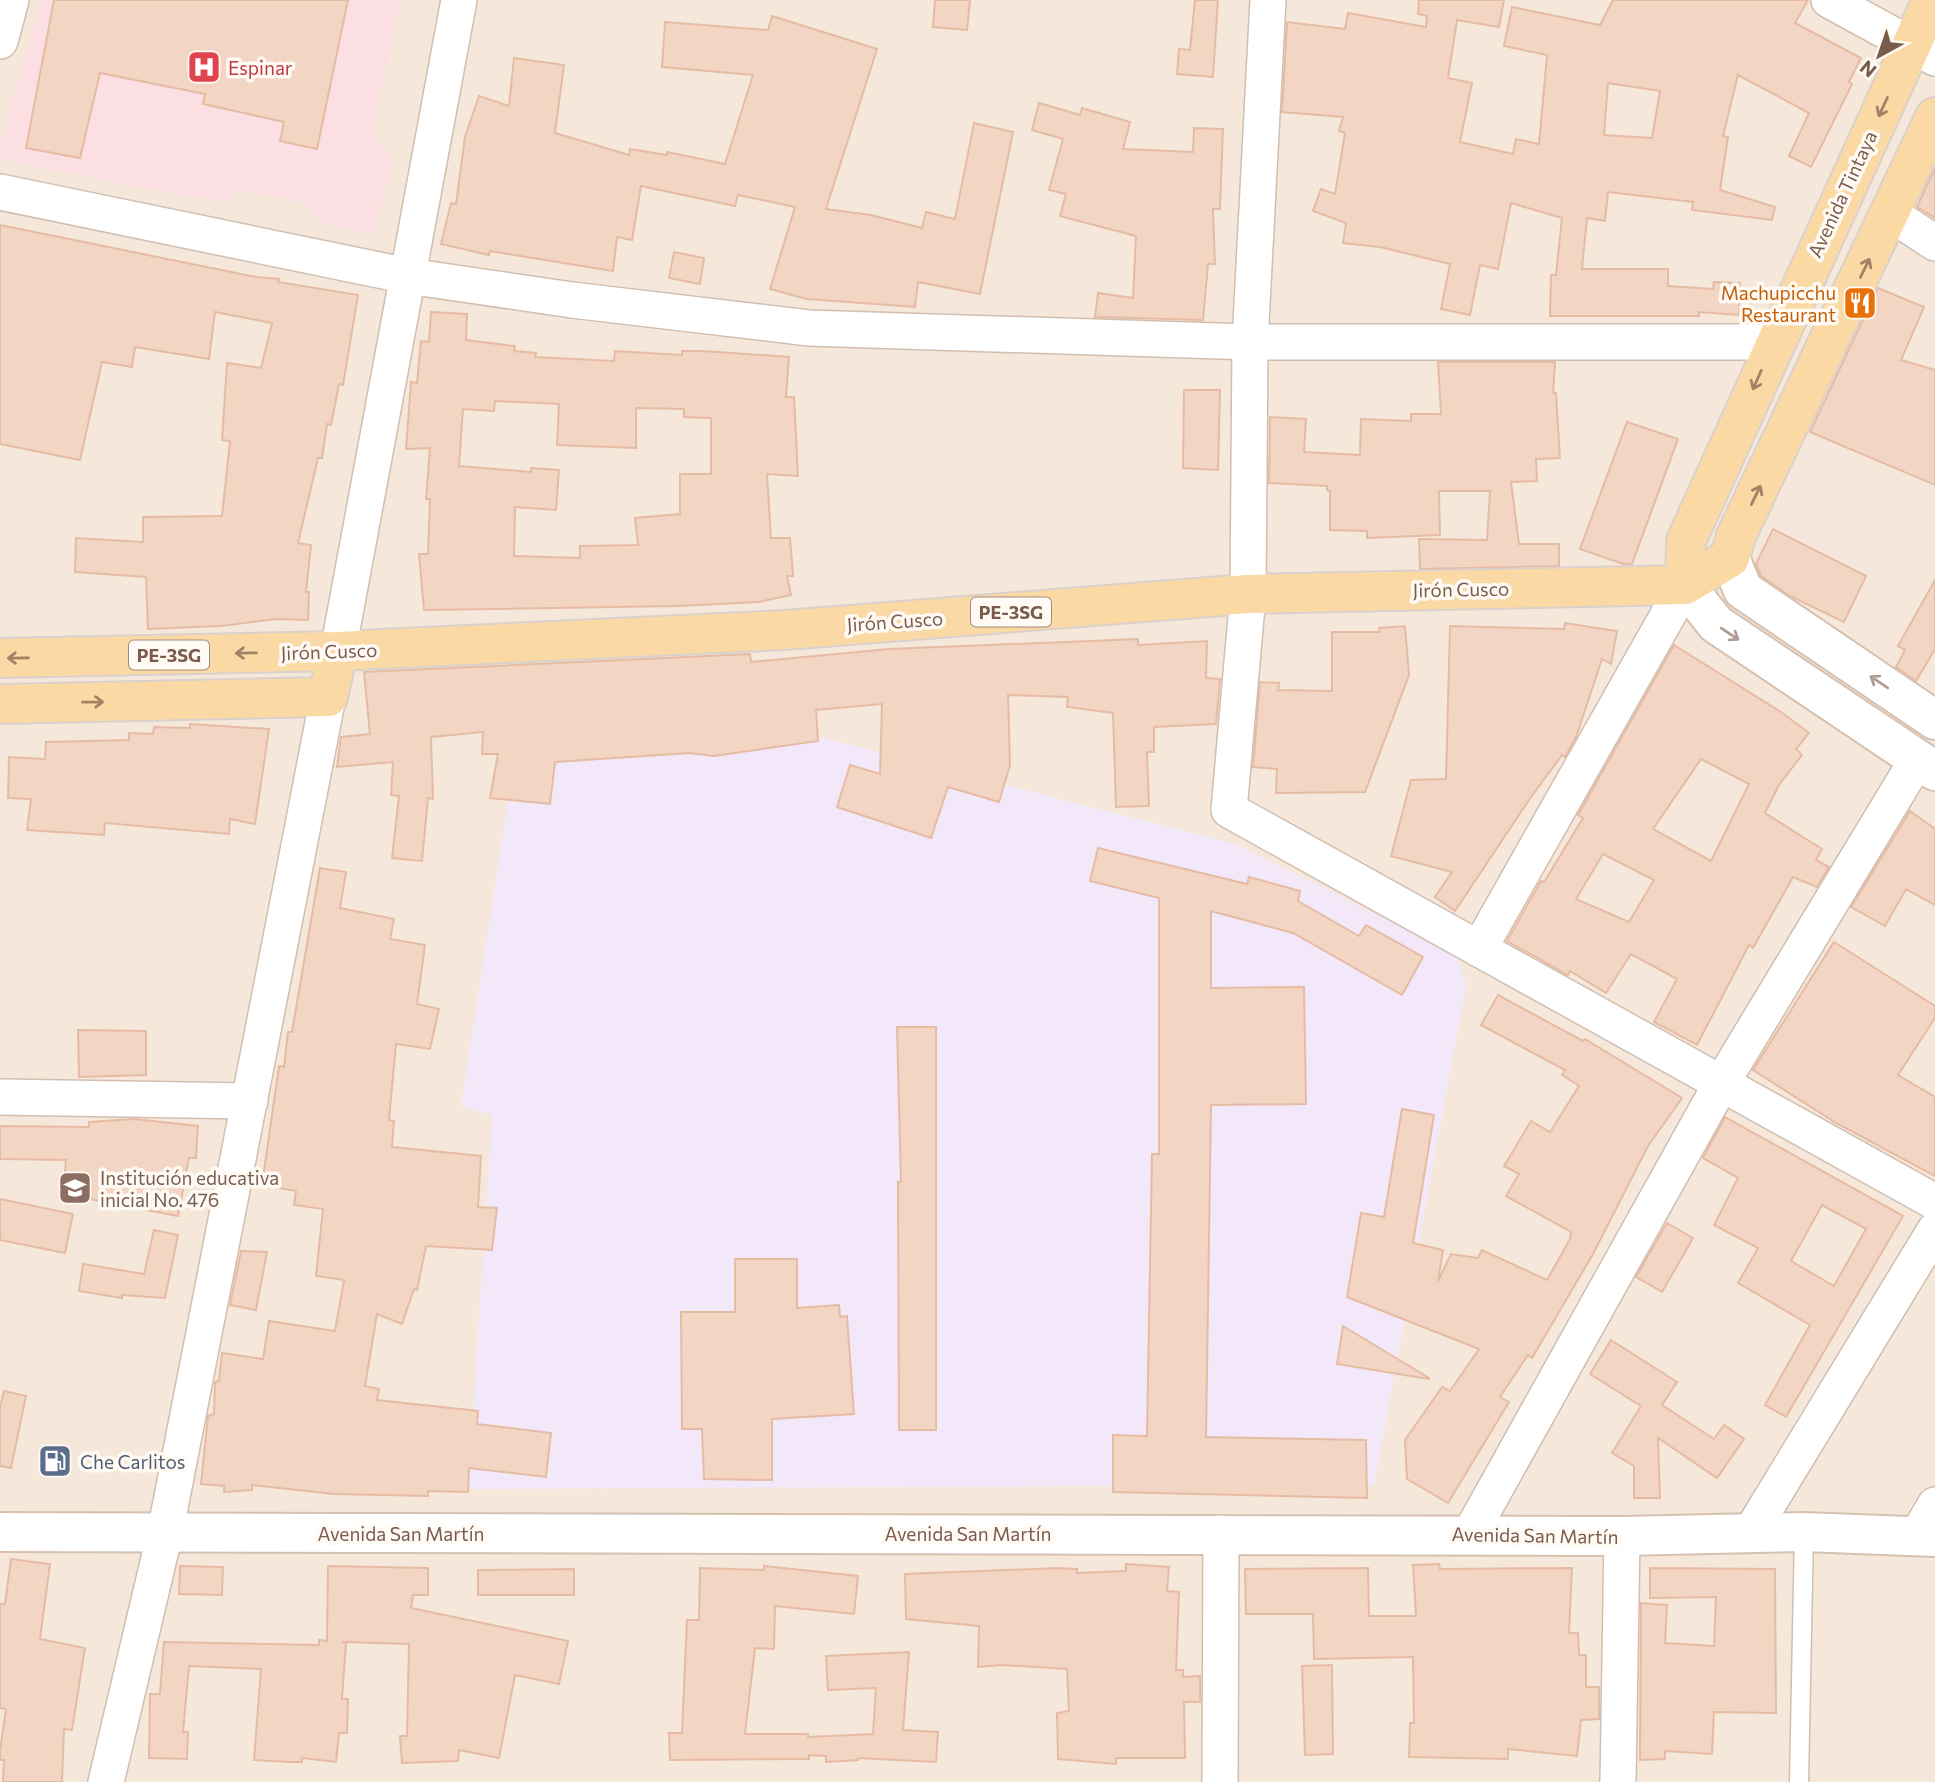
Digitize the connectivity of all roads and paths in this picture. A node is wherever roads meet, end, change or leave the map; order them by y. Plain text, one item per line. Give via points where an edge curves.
1 (11, 0) edge
2 (459, 0) edge
3 (1268, 0) edge
4 (1829, 0) edge
5 (1932, 0) edge
6 (0, 41) edge
7 (1923, 53) edge
8 (1935, 117) edge
9 (0, 192) edge
10 (1891, 214) junction
11 (1935, 243) edge
12 (408, 276) junction
13 (1250, 342) junction
14 (1774, 342) junction
15 (1730, 558) junction
16 (1685, 584) junction
17 (1248, 594) junction
18 (338, 651) junction
19 (0, 658) edge
20 (328, 697) junction
21 (0, 704) edge
22 (1935, 720) edge
23 (1926, 766) edge
24 (1479, 950) junction
25 (1721, 1084) junction
26 (0, 1097) edge
27 (250, 1101) junction
28 (1935, 1202) edge
29 (1935, 1230) edge
30 (1929, 1526) edge
31 (0, 1532) edge
32 (1751, 1532) junction
33 (1804, 1532) junction
34 (1221, 1533) junction
35 (165, 1534) junction
36 (1470, 1534) junction
37 (1622, 1536) junction
38 (106, 1782) edge
39 (1220, 1782) edge
40 (1618, 1782) edge
41 (1799, 1782) edge

1 - 6 street
2 - 12 street
3 - 13 street
4 - 7 street
5 - 7 main road, Avenida Tintaya
7 -> 14 main road, Avenida Tintaya
8 - 10 main road
9 - 12 street
10 - 11 street
15 -> 10 main road via 1736,536
12 - 13 street via 809,328
12 - 18 street
13 - 14 street
13 - 17 street
14 -> 16 main road, Avenida Tintaya via 1686,541
15 - 16 main road, PE-3SG
22 -> 15 main road via 1744,590
16 - 17 main road, Jirón Cusco / PE-3SG
16 -> 23 main road via 1716,624
16 - 24 street
17 - 18 main road, Jirón Cusco / PE-3SG via 785,629
17 - 24 street via 1229,810
18 -> 19 main road, Jirón Cusco / PE-3SG
18 - 20 main road
21 -> 20 main road
20 - 27 street
23 - 25 street
24 - 25 street
25 - 28 street
25 - 36 street
26 - 27 street
27 - 35 street
29 - 32 street
30 - 33 main road, Avenida San Martín
31 - 35 main road, Avenida San Martín
32 - 33 main road, Avenida San Martín
32 - 37 main road, Avenida San Martín
33 - 41 lane
34 - 35 main road, Avenida San Martín
34 - 36 main road, Avenida San Martín
34 - 39 street
35 - 38 street
36 - 37 main road, Avenida San Martín
37 - 40 street

